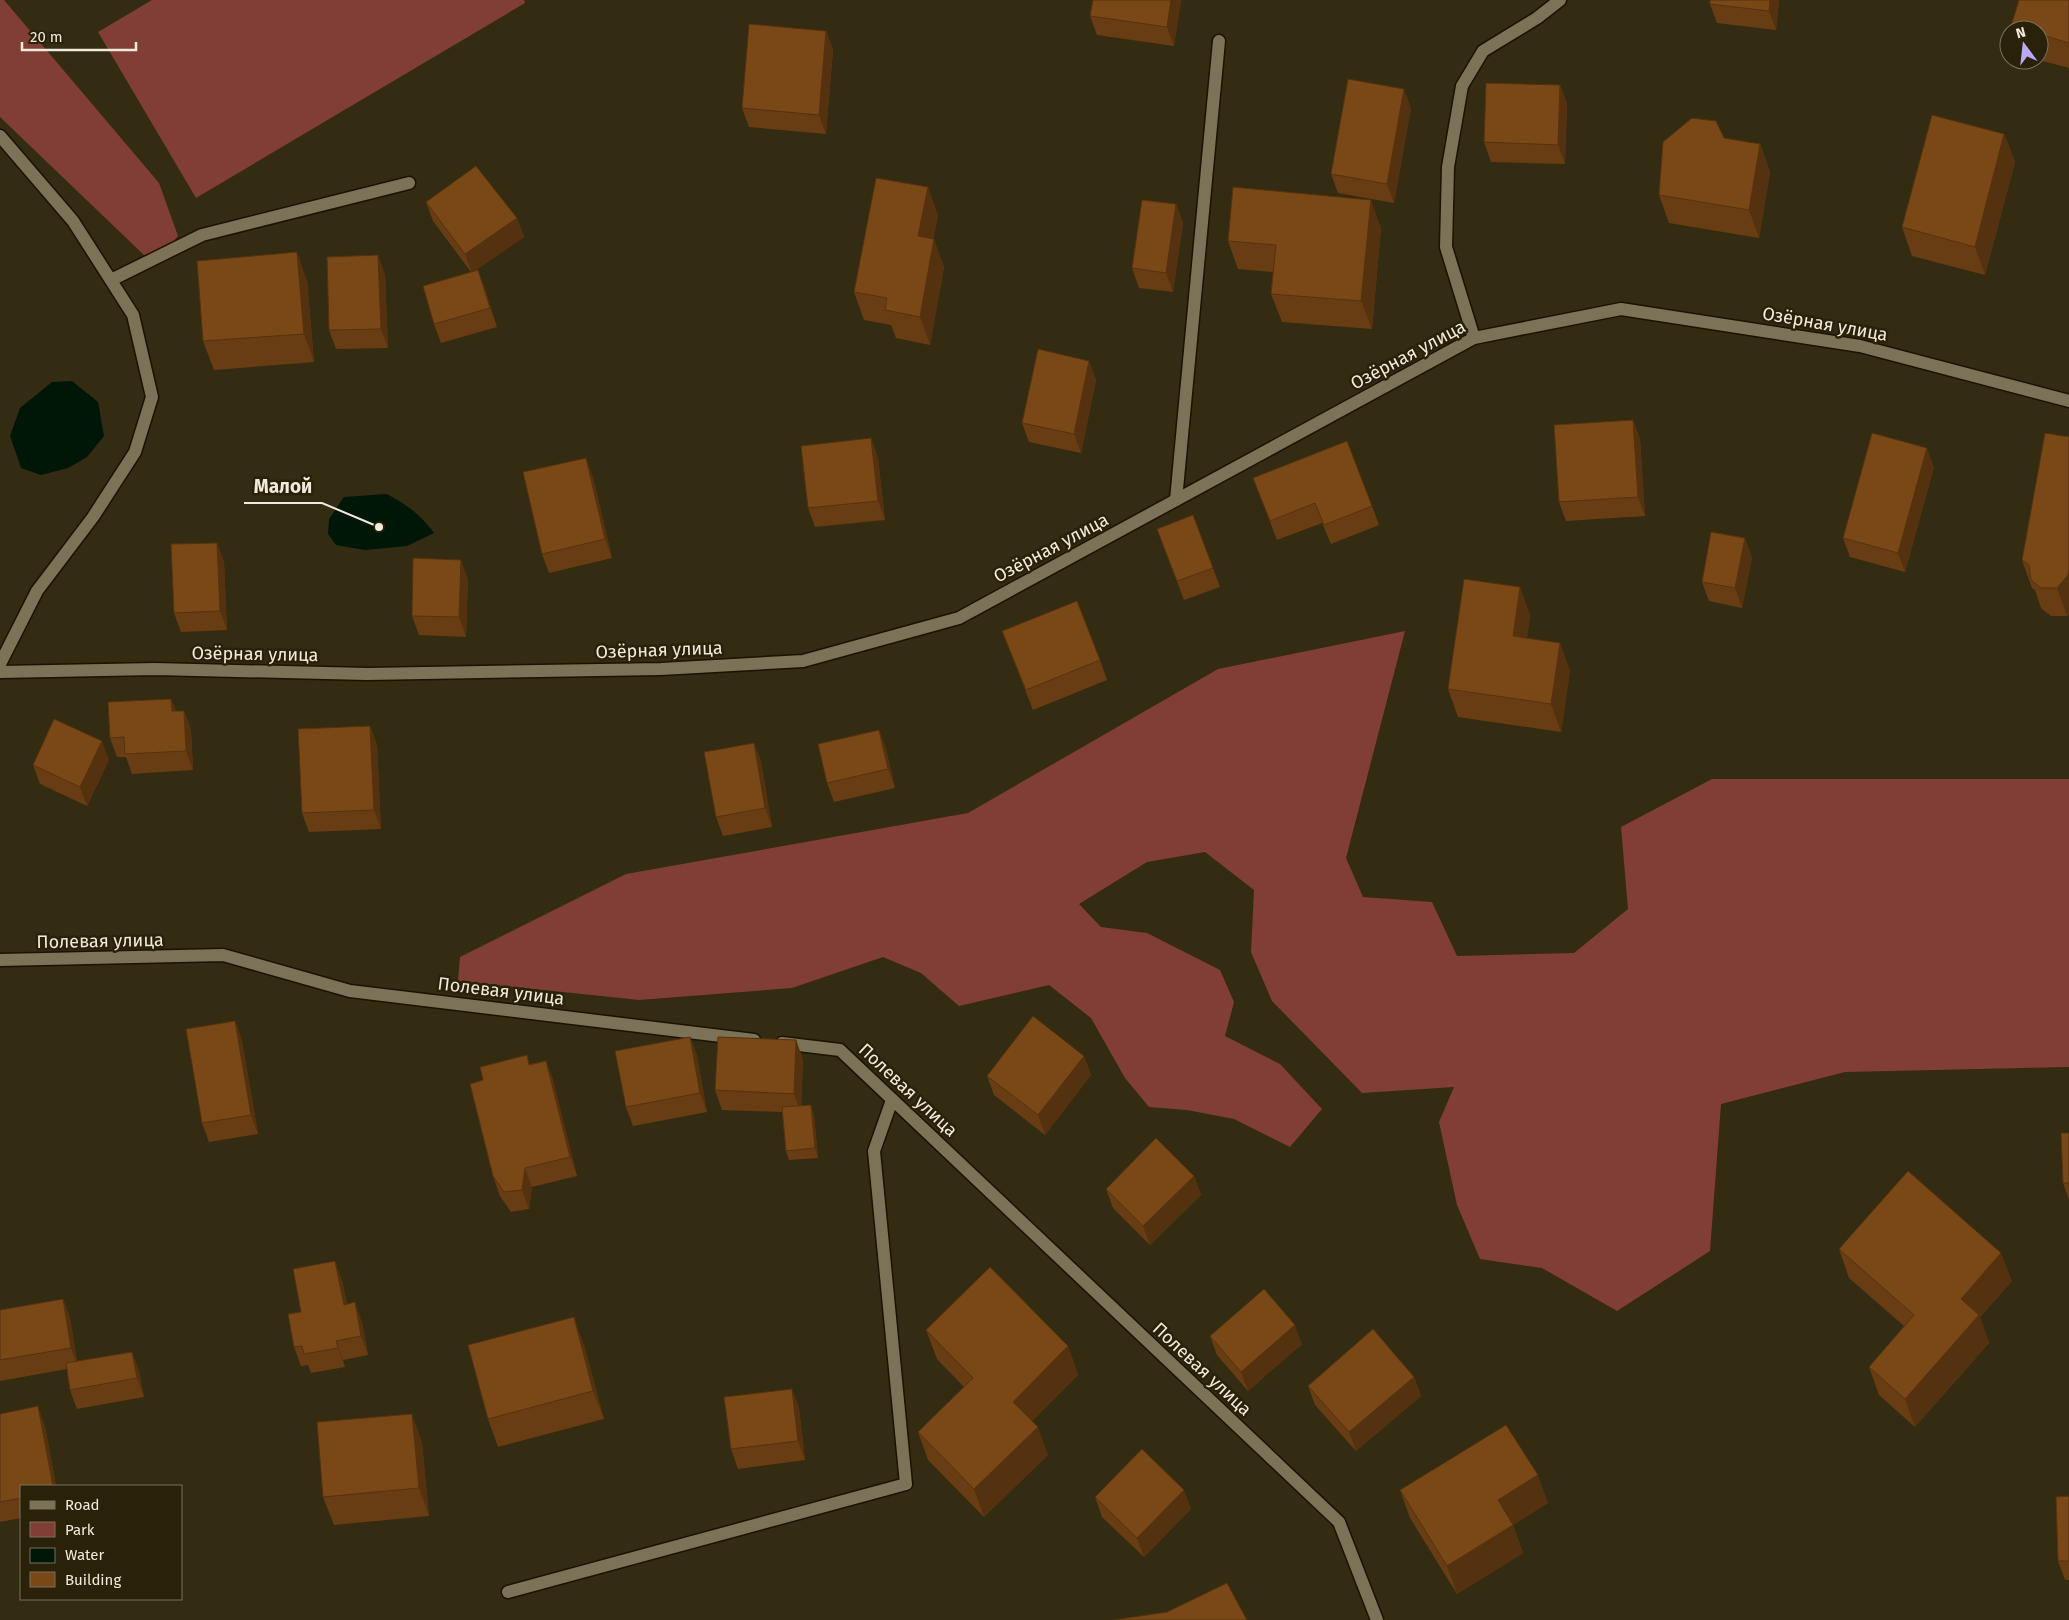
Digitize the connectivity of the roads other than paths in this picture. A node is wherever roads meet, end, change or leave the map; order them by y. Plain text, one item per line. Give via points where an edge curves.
1 (1560, 0) edge
2 (1219, 41) dead end
3 (0, 136) edge
4 (409, 183) dead end
5 (111, 280) junction
6 (1474, 338) junction
7 (2069, 400) edge
8 (1176, 500) junction
9 (0, 664) edge
10 (0, 672) edge
11 (0, 960) edge
12 (892, 1100) junction
13 (508, 1592) dead end
14 (1377, 1620) edge

1 - 6 street via 1483,51 1462,86 1448,167 1446,247
2 - 8 street
3 - 5 street via 73,221
4 - 5 street via 202,235
5 - 9 street via 133,315 152,397 135,452 93,517 37,592
6 - 7 street, Озёрная улица via 1621,309 1860,346
6 - 8 street, Озёрная улица
8 - 10 street, Озёрная улица via 959,618 803,661 661,669 387,673 154,669
11 - 12 street, Полевая улица via 223,955 350,991 840,1050
12 - 13 street via 874,1151 906,1484
12 - 14 street, Полевая улица via 1339,1522

